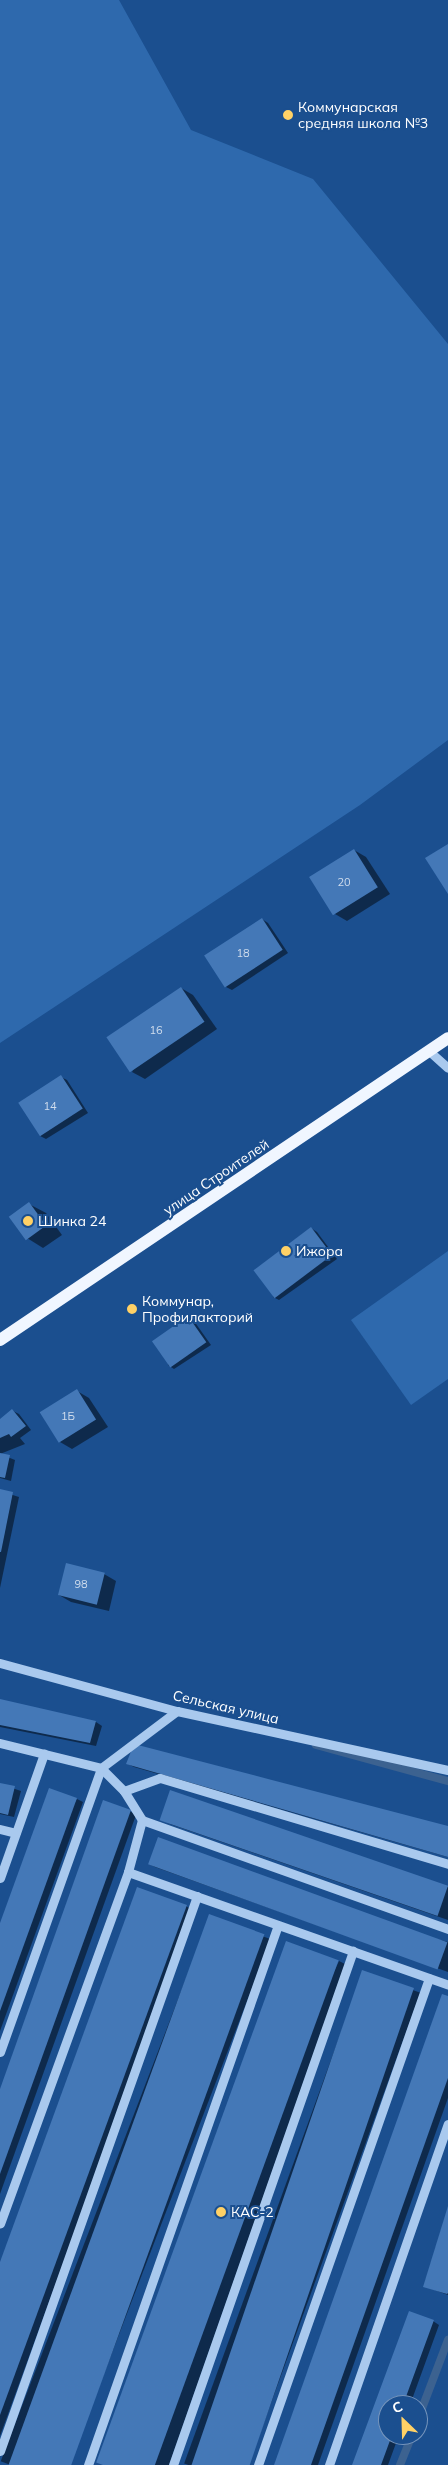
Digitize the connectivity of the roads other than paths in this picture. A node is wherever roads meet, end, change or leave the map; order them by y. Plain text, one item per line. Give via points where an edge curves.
1 (448, 1038) edge
2 (428, 1051) junction
3 (448, 1068) edge
4 (0, 1340) edge
5 (0, 1663) edge
6 (178, 1711) junction
7 (0, 1744) edge
8 (44, 1754) junction
9 (101, 1768) junction
10 (448, 1770) edge
11 (124, 1791) junction
12 (142, 1820) junction
13 (0, 1829) edge
14 (16, 1833) junction
15 (448, 1864) edge
16 (128, 1872) junction
17 (0, 1878) edge
18 (197, 1896) junction
19 (278, 1925) junction
20 (448, 1929) edge
21 (353, 1952) junction
22 (430, 1978) junction
23 (448, 1985) edge
24 (0, 2052) edge
25 (448, 2124) edge
26 (0, 2223) edge
27 (0, 2451) edge
28 (88, 2465) edge
29 (173, 2465) edge
30 (258, 2465) edge
31 (329, 2465) edge

1 - 2 main road, улица Строителей
2 - 3 street
2 - 4 main road, улица Строителей
5 - 6 street, Сельская улица
6 - 9 street
6 - 10 street, Сельская улица
7 - 8 street
8 - 9 street
8 - 14 street
9 - 11 street
9 - 24 street
11 - 12 street
11 - 15 street via 160,1778
12 - 16 street
12 - 20 street
13 - 14 street
14 - 17 street
16 - 18 street
16 - 26 street
18 - 19 street
18 - 27 street
19 - 21 street
19 - 28 street
21 - 22 street
21 - 29 street
22 - 23 street
22 - 30 street
25 - 31 street

